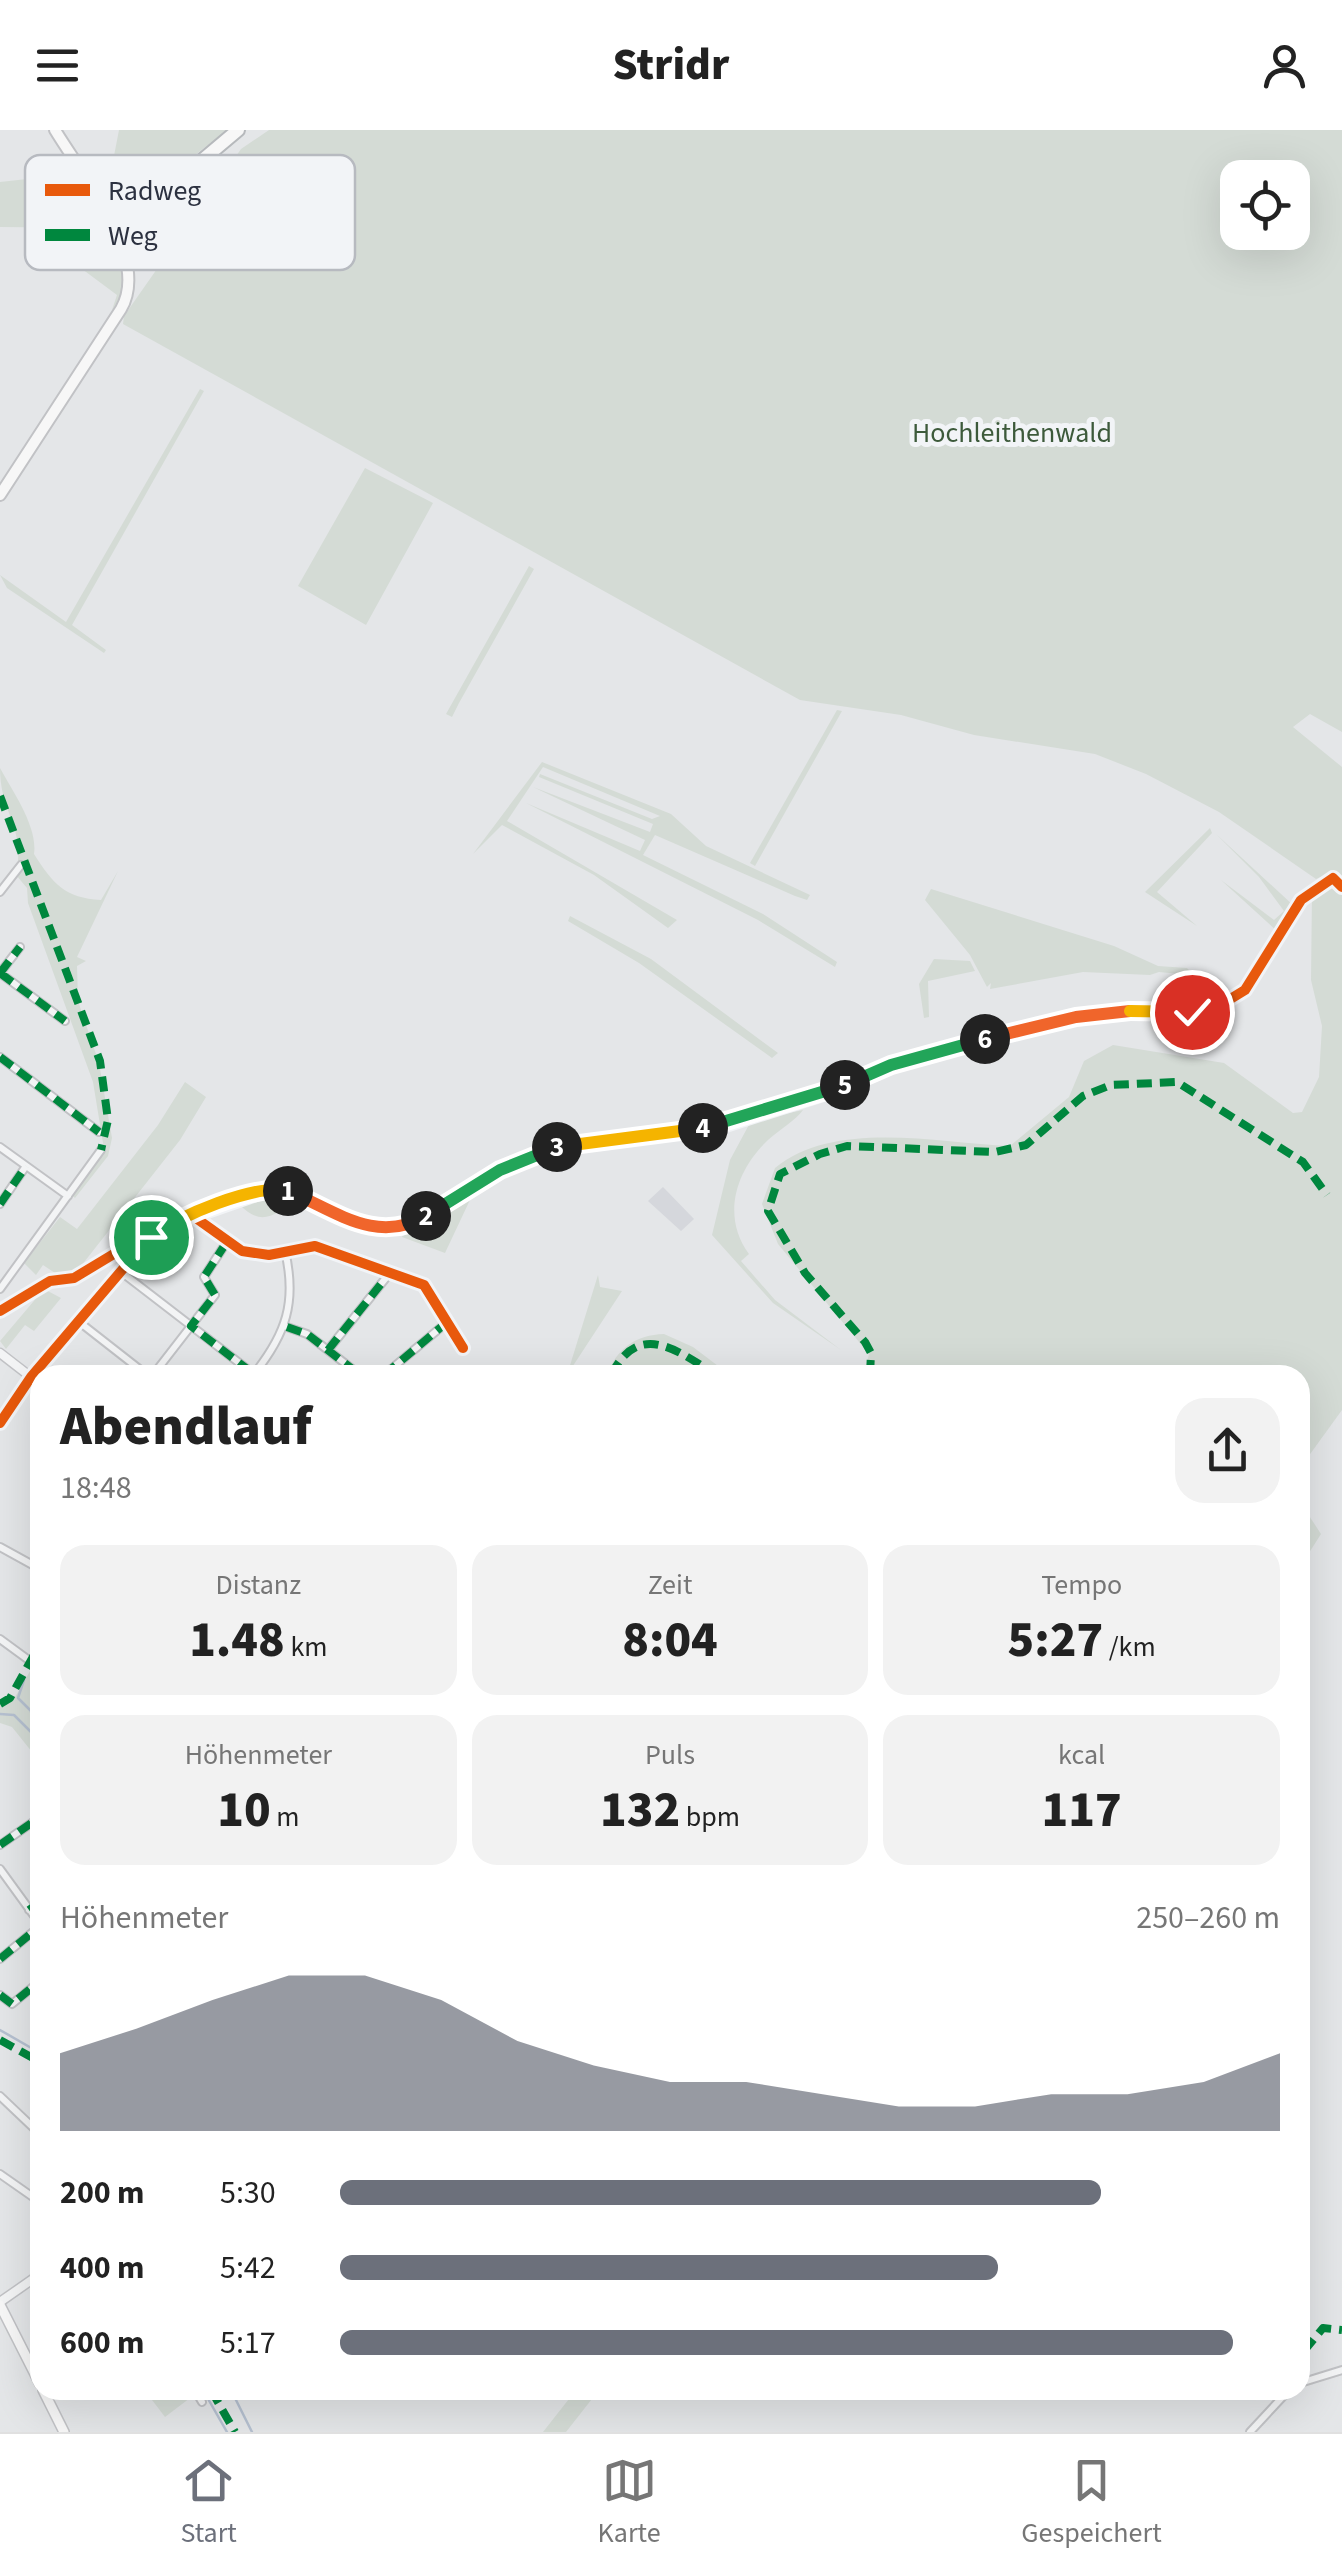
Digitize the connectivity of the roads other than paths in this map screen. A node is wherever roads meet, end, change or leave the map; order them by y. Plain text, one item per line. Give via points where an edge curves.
1 (55, 130) edge
2 (238, 130) edge
3 (71, 155) edge
4 (207, 155) edge
5 (130, 270) edge
6 (0, 495) edge
7 (21, 865) dead end
8 (0, 876) edge
9 (1332, 878) dead end
10 (8, 880) junction
11 (0, 892) edge
12 (20, 947) dead end
13 (0, 973) edge
14 (66, 1021) dead end
15 (0, 1058) edge
16 (100, 1132) dead end
17 (0, 1147) edge
18 (101, 1150) dead end
19 (26, 1166) junction
20 (68, 1196) junction
21 (0, 1204) edge
22 (193, 1216) junction
23 (226, 1243) junction
24 (285, 1252) junction
25 (120, 1271) junction
26 (388, 1274) junction
27 (76, 1276) dead end
28 (0, 1289) edge
29 (0, 1311) edge
30 (78, 1321) junction
31 (446, 1323) junction
32 (191, 1326) junction
33 (287, 1327) junction
34 (463, 1348) dead end
35 (328, 1350) junction
36 (0, 1353) edge
37 (40, 1365) edge
38 (137, 1365) edge
39 (158, 1365) edge
40 (241, 1365) edge
41 (261, 1365) edge
42 (347, 1365) edge
43 (396, 1365) edge
44 (30, 1375) edge
45 (30, 1378) edge
46 (1, 1421) edge
47 (0, 1547) edge
48 (30, 1564) edge
49 (0, 1639) edge
50 (30, 1661) dead end
51 (30, 1824) edge
52 (0, 1845) edge
53 (0, 1868) edge
54 (29, 1910) edge
55 (30, 1934) edge
56 (0, 1959) edge
57 (30, 1989) edge
58 (0, 1995) edge
59 (0, 2096) edge
60 (30, 2124) edge
61 (0, 2174) edge
62 (30, 2195) edge
63 (30, 2282) edge
64 (0, 2306) edge
65 (30, 2364) edge
66 (1342, 2370) edge
67 (1310, 2380) edge
68 (48, 2400) edge
69 (1280, 2400) edge
70 (64, 2432) edge
71 (1250, 2432) edge

1 - 3 main road
2 - 4 highway
5 - 6 main road via 128,296
7 - 10 street
8 - 10 street
9 - 22 street via 1296,908 1245,990 1214,1009 1056,1021 902,1061 722,1126 560,1146 500,1170 401,1228 375,1228 272,1188
10 - 11 street
12 - 13 street
13 - 14 street
15 - 16 street
17 - 19 street
18 - 20 street
19 - 20 street
19 - 21 street
20 - 28 street
22 - 23 street
22 - 25 street via 156,1233
23 - 24 street via 252,1254
23 - 32 street via 204,1277 216,1295
24 - 26 street via 316,1246
24 - 33 street
25 - 30 street
25 - 32 street
26 - 31 street via 426,1286
26 - 35 street
27 - 29 street via 50,1280
30 - 37 street
30 - 38 street
31 - 34 street
31 - 43 street
32 - 39 street
32 - 40 street
33 - 35 street
33 - 41 street
35 - 42 street
36 - 44 street
45 - 46 street
47 - 48 street
49 - 50 street
51 - 52 street
53 - 54 street
55 - 56 street
57 - 58 street via 12,2004
59 - 60 street
61 - 62 street
63 - 64 street
64 - 65 main road
66 - 67 street
68 - 70 main road
69 - 71 street

